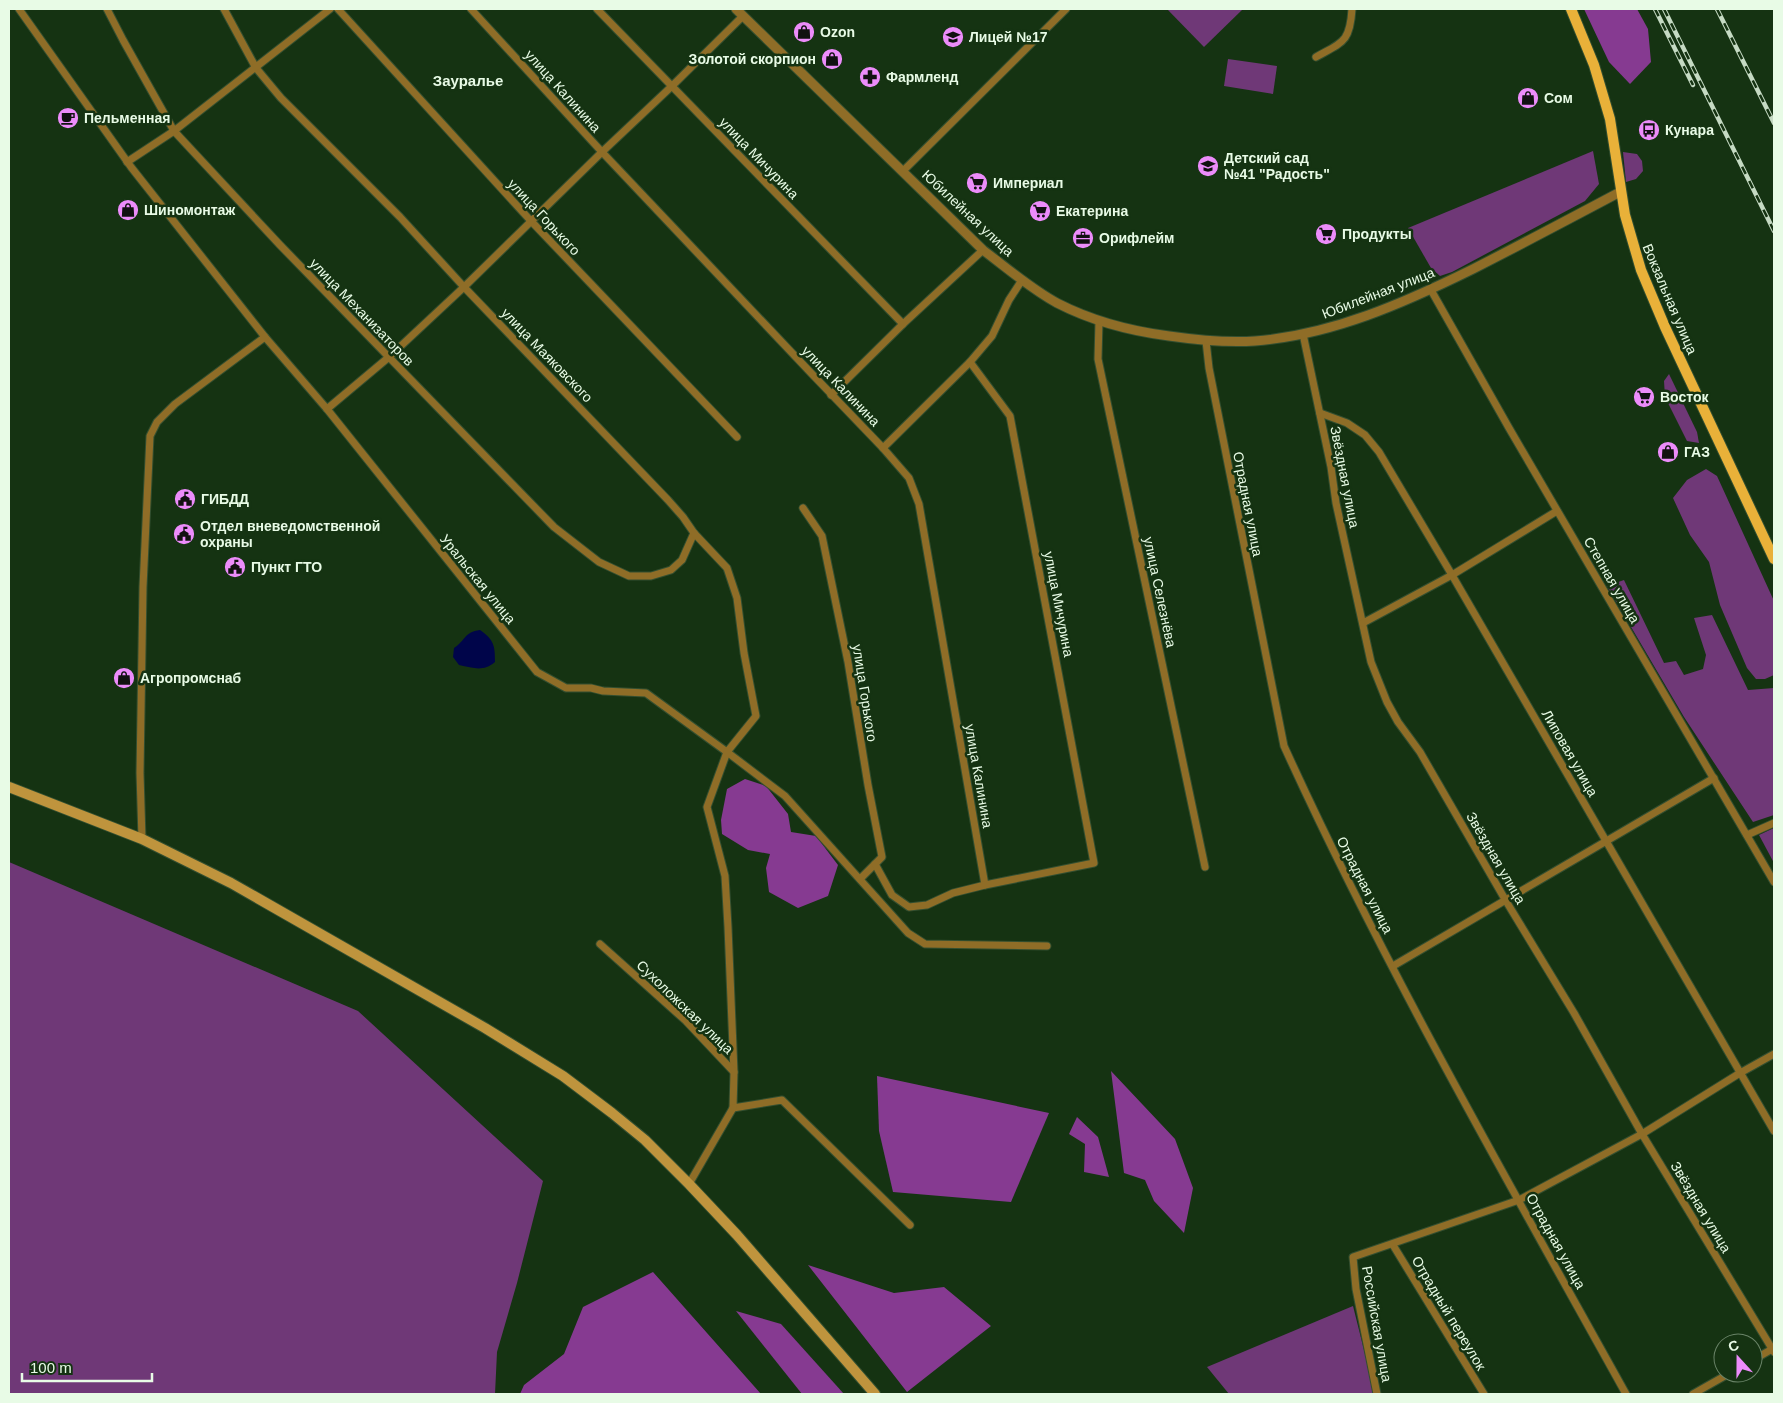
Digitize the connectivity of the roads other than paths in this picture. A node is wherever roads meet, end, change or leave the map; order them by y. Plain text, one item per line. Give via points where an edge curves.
1 (19, 9) edge
2 (107, 9) edge
3 (224, 9) edge
4 (330, 9) edge
5 (338, 9) edge
6 (471, 9) edge
7 (597, 9) edge
8 (736, 9) edge
9 (1066, 9) edge
10 (1352, 9) edge
11 (1571, 9) edge
12 (744, 16) junction
13 (1316, 57) dead end
14 (256, 68) junction
15 (672, 86) junction
16 (174, 131) junction
17 (602, 152) junction
18 (127, 162) junction
19 (903, 171) junction
20 (1620, 192) junction
21 (530, 221) junction
22 (983, 250) junction
23 (1022, 280) junction
24 (464, 287) junction
25 (1430, 290) junction
26 (1099, 321) junction
27 (903, 324) junction
28 (1303, 334) junction
29 (265, 337) junction
30 (1206, 341) junction
31 (389, 357) junction
32 (970, 362) junction
33 (831, 395) junction
34 (327, 409) junction
35 (1320, 413) junction
36 (737, 437) dead end
37 (883, 448) junction
38 (803, 508) dead end
39 (1558, 512) junction
40 (694, 533) junction
41 (1774, 559) edge
42 (1452, 575) junction
43 (1363, 623) junction
44 (727, 752) junction
45 (1714, 778) junction
46 (9, 787) edge
47 (1774, 823) edge
48 (1747, 835) junction
49 (142, 839) junction
50 (1607, 841) junction
51 (875, 864) junction
52 (1205, 867) dead end
53 (860, 879) junction
54 (1774, 882) edge
55 (985, 885) junction
56 (1506, 901) junction
57 (600, 944) dead end
58 (1047, 946) dead end
59 (1393, 966) junction
60 (1774, 1054) edge
61 (734, 1072) junction
62 (1740, 1073) junction
63 (733, 1108) junction
64 (1774, 1131) edge
65 (1642, 1134) junction
66 (689, 1184) junction
67 (1519, 1200) junction
68 (910, 1225) dead end
69 (1393, 1245) junction
70 (1774, 1350) edge
71 (1713, 1383) edge
72 (875, 1394) edge
73 (1377, 1394) edge
74 (1484, 1394) edge
75 (1626, 1394) edge
76 (1693, 1394) edge

1 - 18 street, Уральская улица
2 - 16 street, улица Механизаторов
3 - 14 street, улица Маяковского
4 - 14 street
5 - 21 street, улица Горького
6 - 17 street, улица Калинина
7 - 15 street, улица Мичурина
8 - 12 street, Юбилейная улица
9 - 19 street
10 - 13 street via 1348,34 1341,43
11 - 20 main road, Вокзальная улица via 1594,66 1610,119
12 - 15 street
12 - 19 street, Юбилейная улица
14 - 16 street
14 - 24 street, улица Маяковского via 281,98 400,217
15 - 17 street
15 - 27 street, улица Мичурина
16 - 18 street
16 - 31 street, улица Механизаторов
17 - 21 street
17 - 33 street, улица Калинина
18 - 29 street, Уральская улица
19 - 22 street, Юбилейная улица
20 - 25 street, Юбилейная улица
20 - 41 main road, Вокзальная улица via 1641,270
21 - 24 street
21 - 36 street, улица Горького
22 - 23 street, Юбилейная улица
22 - 27 street
23 - 26 street, Юбилейная улица via 1056,303
23 - 32 street via 992,336
24 - 31 street
24 - 40 street, улица Маяковского via 668,500
25 - 28 street, Юбилейная улица via 1345,324
25 - 39 street, Степная улица
26 - 30 street, Юбилейная улица via 1142,332
26 - 52 street, улица Селезнёва via 1098,359
27 - 33 street
28 - 30 street, Юбилейная улица via 1255,341
28 - 35 street, Звёздная улица
29 - 34 street, Уральская улица
29 - 49 street via 175,404 150,436 143,586
30 - 59 street, Отрадная улица via 1284,746
31 - 34 street
31 - 40 street, улица Механизаторов via 554,527 599,562 629,576 651,576 671,570 682,560
32 - 37 street
32 - 55 street, улица Мичурина via 1010,416 1094,863
33 - 37 street, улица Калинина
34 - 44 street, Уральская улица via 537,672 566,688 646,693
35 - 42 street, Липовая улица via 1365,434
35 - 43 street, Звёздная улица
37 - 55 street, улица Калинина via 909,478 919,504
38 - 51 street, улица Горького via 822,536 833,584 882,857
39 - 42 street
39 - 45 street, Степная улица
40 - 44 street, улица Маяковского via 726,568 736,598 756,716
42 - 43 street
42 - 50 street, Липовая улица
43 - 56 street, Звёздная улица via 1371,662 1387,702 1420,752
44 - 53 street, Уральская улица via 785,796
44 - 61 street, улица Маяковского via 707,807 725,876
45 - 48 street, Степная улица
45 - 50 street
46 - 49 main road
47 - 48 street
48 - 54 street, Степная улица
49 - 66 main road via 231,882 523,1050 612,1113 645,1140
50 - 56 street
50 - 62 street, Липовая улица
51 - 53 street
51 - 55 street via 892,895 909,907 928,905 952,893
53 - 58 street, Уральская улица via 908,933 926,944
56 - 59 street
56 - 65 street, Звёздная улица
57 - 61 street, Сухоложская улица via 686,1021
59 - 67 street, Отрадная улица
60 - 62 street
61 - 63 street, Сухоложская улица
62 - 64 street, Липовая улица
62 - 65 street
63 - 66 street
63 - 68 street via 782,1100
65 - 67 street
65 - 70 street, Звёздная улица
66 - 72 main road via 737,1234
67 - 69 street
67 - 75 street, Отрадная улица
69 - 73 street, Российская улица via 1353,1257 1356,1289
69 - 74 street, Отрадный переулок
71 - 76 street

